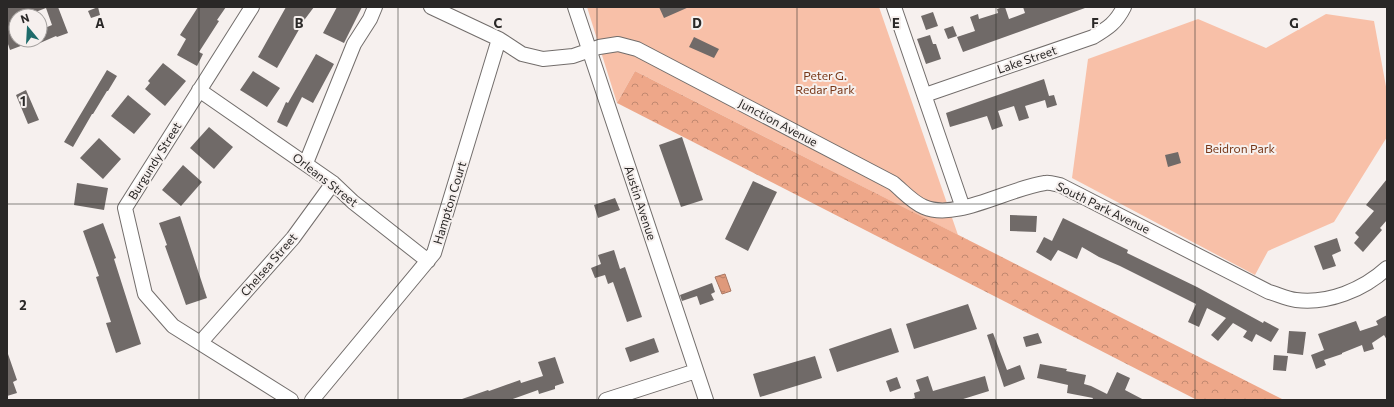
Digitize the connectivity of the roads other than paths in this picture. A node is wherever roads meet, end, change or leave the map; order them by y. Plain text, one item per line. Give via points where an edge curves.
1 (252, 7) edge
2 (375, 7) edge
3 (431, 7) edge
4 (575, 7) edge
5 (894, 7) edge
6 (1122, 10) edge
7 (500, 39) junction
8 (589, 50) junction
9 (200, 90) junction
10 (925, 95) junction
11 (306, 163) junction
12 (333, 183) junction
13 (963, 208) junction
14 (428, 261) junction
15 (1387, 268) edge
16 (200, 343) junction
17 (696, 370) junction
18 (291, 400) edge
19 (312, 400) edge
20 (606, 400) edge
21 (706, 400) edge

1 - 9 street, Burgundy Street
2 - 11 street via 354,44
3 - 7 street, Junction Avenue
4 - 8 street, Austin Avenue
5 - 10 street
6 - 10 street, Lake Street via 1111,27 1093,37
7 - 8 street, Junction Avenue via 522,54 543,59 573,56
7 - 14 street, Hampton Court via 434,253
8 - 13 street, Junction Avenue via 618,44 637,49 893,183 922,207 936,211
8 - 17 street, Austin Avenue
9 - 11 street, Orleans Street
9 - 16 street, Burgundy Street via 125,208 145,294 173,326
10 - 13 street
11 - 12 street, Orleans Street
12 - 14 street, Orleans Street
12 - 16 street, Chelsea Street via 293,238
13 - 15 street, South Park Avenue via 1046,183 1060,185 1269,292 1294,300 1318,301 1339,295 1376,278
14 - 19 street, Hampton Court
16 - 18 street, Burgundy Street
17 - 20 street
17 - 21 street, Austin Avenue

